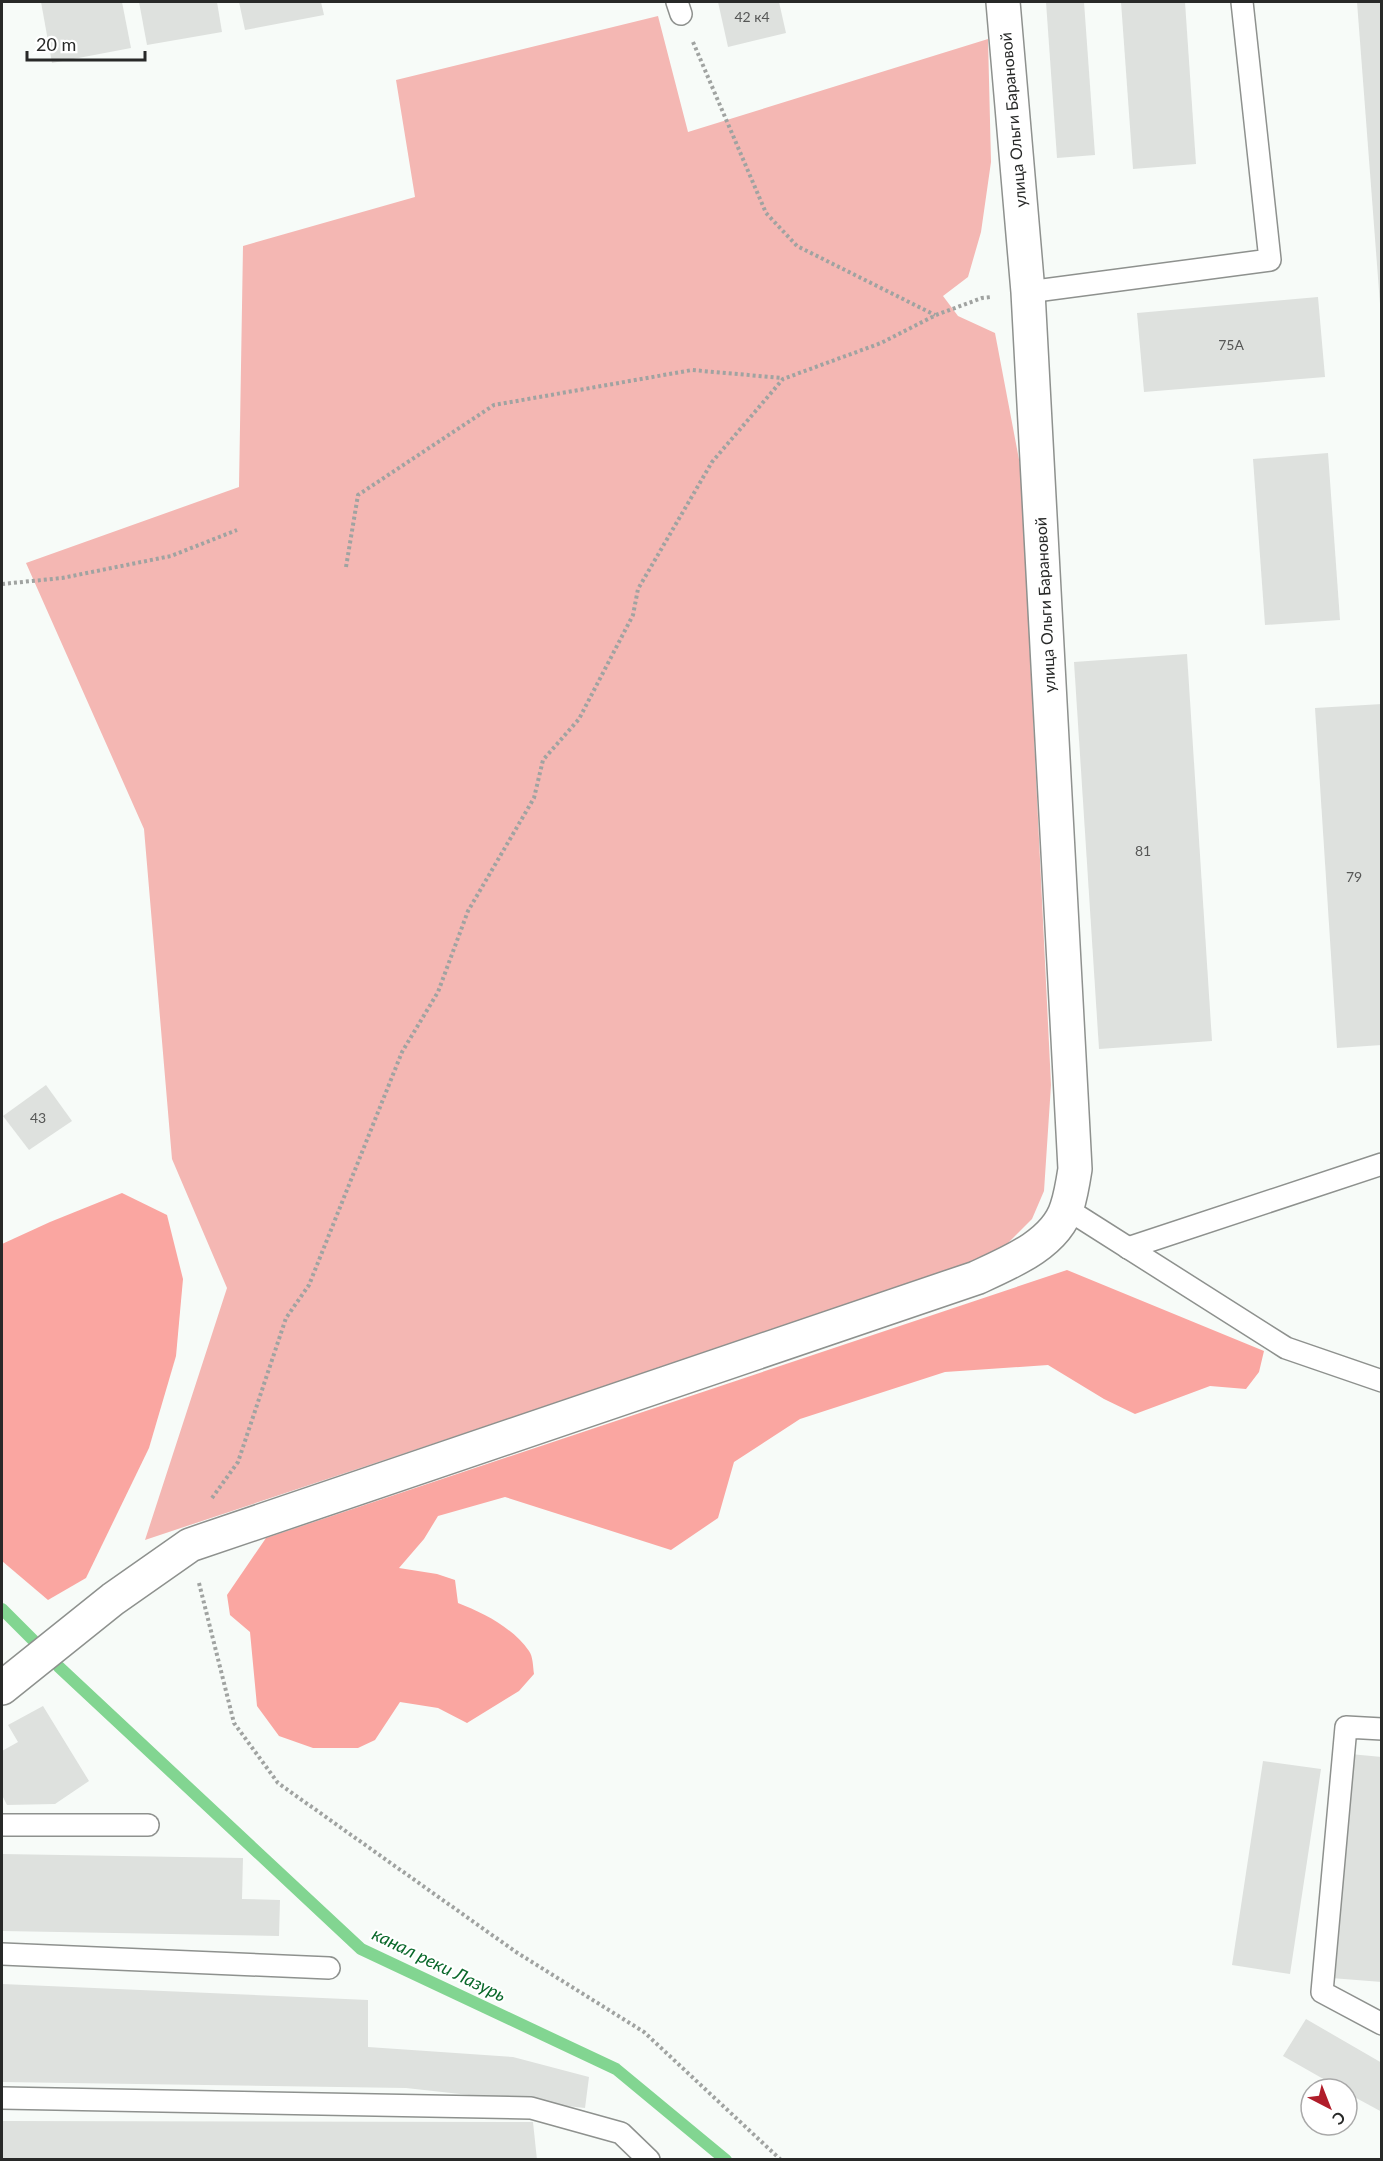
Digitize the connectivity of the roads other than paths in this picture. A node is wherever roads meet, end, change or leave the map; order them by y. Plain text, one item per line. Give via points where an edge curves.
1 (1003, 2) edge
2 (1242, 2) edge
3 (1028, 292) junction
4 (1382, 1164) edge
5 (1067, 1209) junction
6 (1128, 1248) junction
7 (1382, 1381) edge
8 (2, 1688) edge
9 (1382, 1729) edge
10 (2, 1825) edge
11 (148, 1825) dead end
12 (2, 1954) edge
13 (329, 1968) dead end
14 (1382, 2025) edge
15 (2, 2098) edge
16 (649, 2160) edge

1 - 3 street, улица Ольги Барановой
2 - 3 lane via 1270,260
3 - 5 street, улица Ольги Барановой via 1075,1169
4 - 6 lane
5 - 6 lane
5 - 8 street via 1054,1230 1023,1256 976,1278 190,1545 113,1599
6 - 7 lane via 1286,1348
9 - 14 lane via 1346,1727 1322,1992
10 - 11 lane
12 - 13 lane
15 - 16 lane via 531,2108 621,2133

